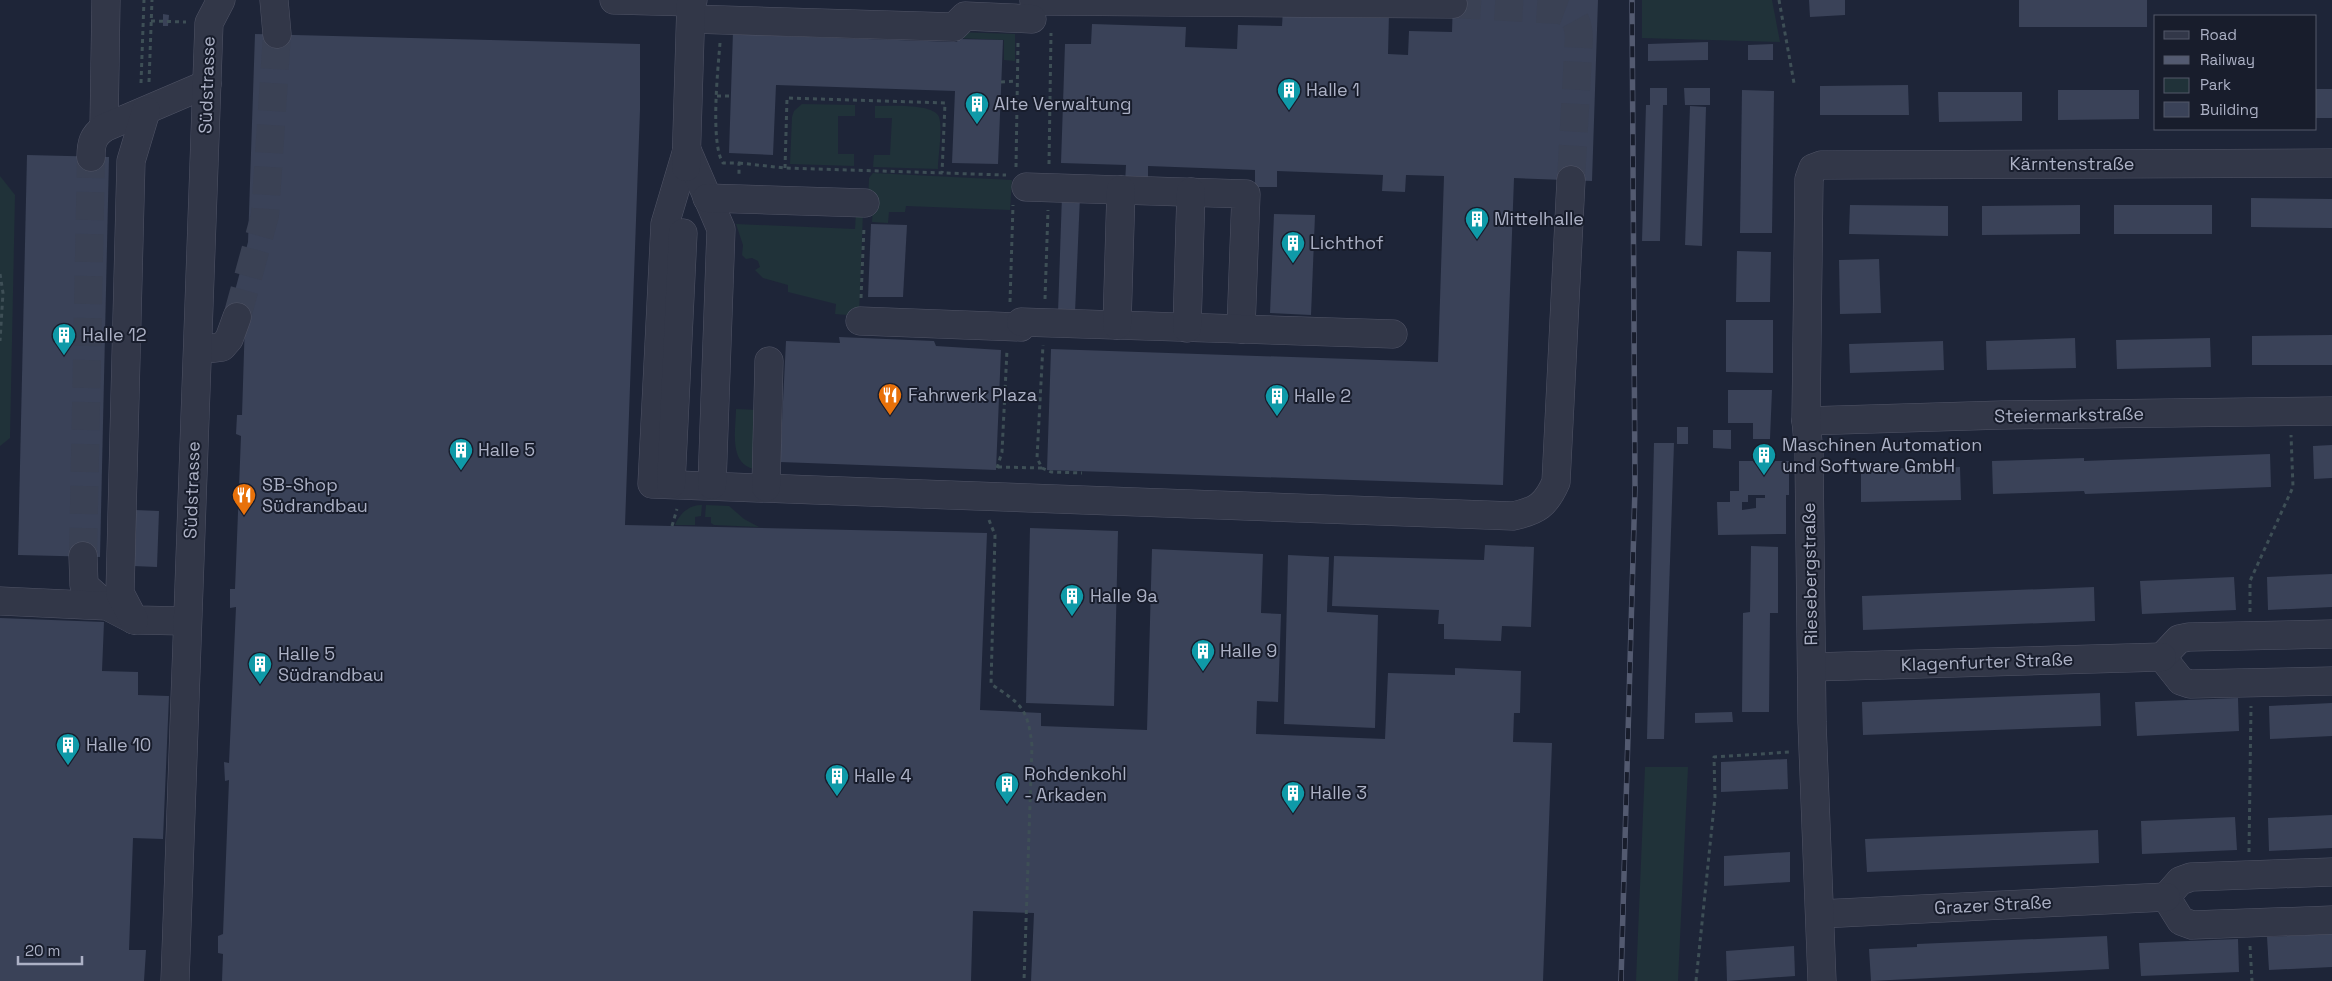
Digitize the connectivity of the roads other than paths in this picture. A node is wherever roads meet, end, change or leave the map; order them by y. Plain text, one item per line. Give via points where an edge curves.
1 (106, 0) edge
2 (220, 0) edge
3 (274, 0) edge
4 (614, 0) edge
5 (1453, 4) dead end
6 (691, 5) edge
7 (1034, 10) edge
8 (277, 34) tunnel mouth
9 (207, 84) junction
10 (146, 111) junction
11 (104, 128) junction
12 (687, 150) junction
13 (91, 157) tunnel mouth
14 (2332, 163) edge
15 (1813, 168) joint
16 (1571, 180) tunnel mouth
17 (1022, 185) road end
18 (1121, 190) junction
19 (1191, 192) junction
20 (708, 198) junction
21 (865, 203) road end
22 (237, 316) tunnel mouth
23 (860, 321) road end
24 (1117, 325) junction
25 (1187, 328) junction
26 (1241, 329) junction
27 (1392, 334) dead end
28 (198, 350) junction
29 (769, 361) dead end
30 (2332, 411) edge
31 (1806, 421) junction
32 (661, 484) junction
33 (712, 485) junction
34 (766, 488) junction
35 (83, 556) tunnel mouth
36 (0, 601) edge
37 (107, 606) junction
38 (134, 620) junction
39 (186, 621) junction
40 (2332, 634) edge
41 (2162, 657) junction
42 (1812, 667) junction
43 (2332, 681) edge
44 (2332, 872) edge
45 (2166, 897) junction
46 (1820, 914) junction
47 (2332, 920) edge
48 (175, 981) edge
49 (1822, 981) edge

1 - 11 street
2 - 9 street, Südstrasse via 209,23
3 - 8 street
4 - 6 street
5 - 7 street
6 - 7 street via 954,26 965,16
6 - 12 street
9 - 10 street
9 - 28 street, Südstrasse
10 - 11 street
10 - 38 street via 131,160 120,593
11 - 13 street via 95,134
12 - 20 street
12 - 32 street via 677,365
12 - 32 street via 665,224
14 - 15 street, Kärntenstraße via 1821,165
15 - 31 street, Riesebergstraße via 1809,179
16 - 34 street via 1556,482 1549,498 1539,508 1524,514
17 - 18 street
18 - 19 street
18 - 24 street
19 - 25 street
19 - 26 street via 1246,194
20 - 21 street
20 - 33 street via 721,230
22 - 28 street via 229,339 222,347
23 - 24 street
24 - 25 street
25 - 26 street
26 - 27 street
28 - 39 street, Südstrasse
29 - 34 street
30 - 31 street, Steiermarkstraße
31 - 42 street, Riesebergstraße
32 - 33 street
33 - 34 street
35 - 37 street via 84,585
36 - 37 street
37 - 38 street
38 - 39 street
39 - 48 street, Südstrasse
40 - 41 street via 2189,637 2179,639
41 - 42 street, Klagenfurter Straße
41 - 43 street via 2181,681 2190,684
42 - 46 street, Riesebergstraße
44 - 45 street via 2192,877 2180,881
45 - 46 street, Grazer Straße
45 - 47 street via 2181,921 2192,925
46 - 49 street, Riesebergstraße

